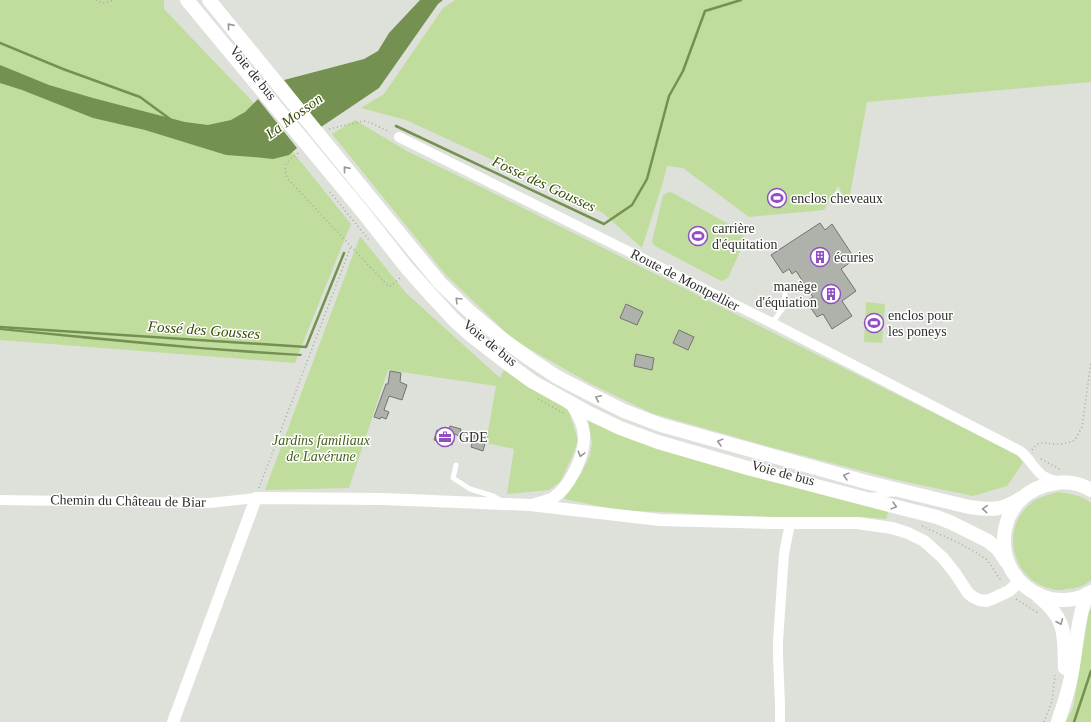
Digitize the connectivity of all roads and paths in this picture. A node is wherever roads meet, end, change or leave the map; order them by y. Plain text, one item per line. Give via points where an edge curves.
1 (96, 0) edge
2 (115, 0) edge
3 (188, 0) edge
4 (193, 0) edge
5 (209, 0) edge
6 (265, 84) junction
7 (399, 137) joint
8 (317, 145) junction
9 (351, 247) junction
10 (400, 278) dead end
11 (785, 293) dead end
12 (772, 323) junction
13 (1091, 362) edge
14 (571, 404) junction
15 (1028, 456) junction
16 (456, 466) dead end
17 (1060, 476) junction
18 (1091, 490) edge
19 (1025, 495) junction
20 (256, 498) junction
21 (552, 498) junction
22 (0, 500) edge
23 (506, 504) junction
24 (530, 505) junction
25 (565, 509) junction
26 (790, 523) junction
27 (1006, 561) junction
28 (1014, 586) junction
29 (1089, 593) edge
30 (1035, 594) junction
31 (1041, 614) dead end
32 (1055, 674) dead end
33 (1063, 706) junction
34 (173, 722) edge
35 (780, 722) edge
36 (1044, 722) edge
37 (1058, 722) edge

1 - 2 path via 103,3
3 - 6 main road
4 - 6 lane, Voie de bus
6 -> 5 main road
6 - 8 main road
7 - 8 path via 367,122 339,126
7 - 12 street, Route de Montpellier
8 - 9 path via 287,163 287,178
8 - 14 main road via 362,211 418,281 455,321 533,382
19 -> 8 main road via 1009,506 997,509 969,507 858,480 661,425 624,411 557,377 501,338 468,310 440,283 368,196
9 - 10 path via 388,286
9 - 20 path
11 - 12 lane via 783,308
12 - 15 street, Route de Montpellier
13 - 15 path via 1082,427 1075,440 1056,445 1042,442 1034,446
14 -> 21 street via 583,427 581,456 573,475
14 -> 27 main road via 620,428 658,442 937,517 988,541 998,549
15 - 17 path
15 - 17 street, Route de Montpellier via 1042,475 1049,479
15 - 19 street via 1035,478 1034,484
16 - 23 lane via 453,478 470,489 493,496
17 - 18 main road
17 - 19 main road
19 - 27 main road via 1007,521 1003,548
20 - 22 street, Chemin du Château de Biar via 210,503
20 - 23 street via 384,498
20 - 34 street
21 - 24 street
21 - 25 street
23 - 24 street
24 - 25 street
25 - 26 street via 660,520
26 - 28 street via 857,523 908,533 924,541 943,558 968,593 979,600 992,599
26 - 35 street via 784,554 778,641
27 - 28 main road via 1012,572
28 - 30 main road
28 - 31 path via 1019,601
29 - 30 main road via 1074,599 1061,600
29 - 33 main road via 1078,624 1069,686
30 -> 33 main road via 1049,605 1062,625 1065,677
32 - 36 path via 1052,701
33 - 37 main road

